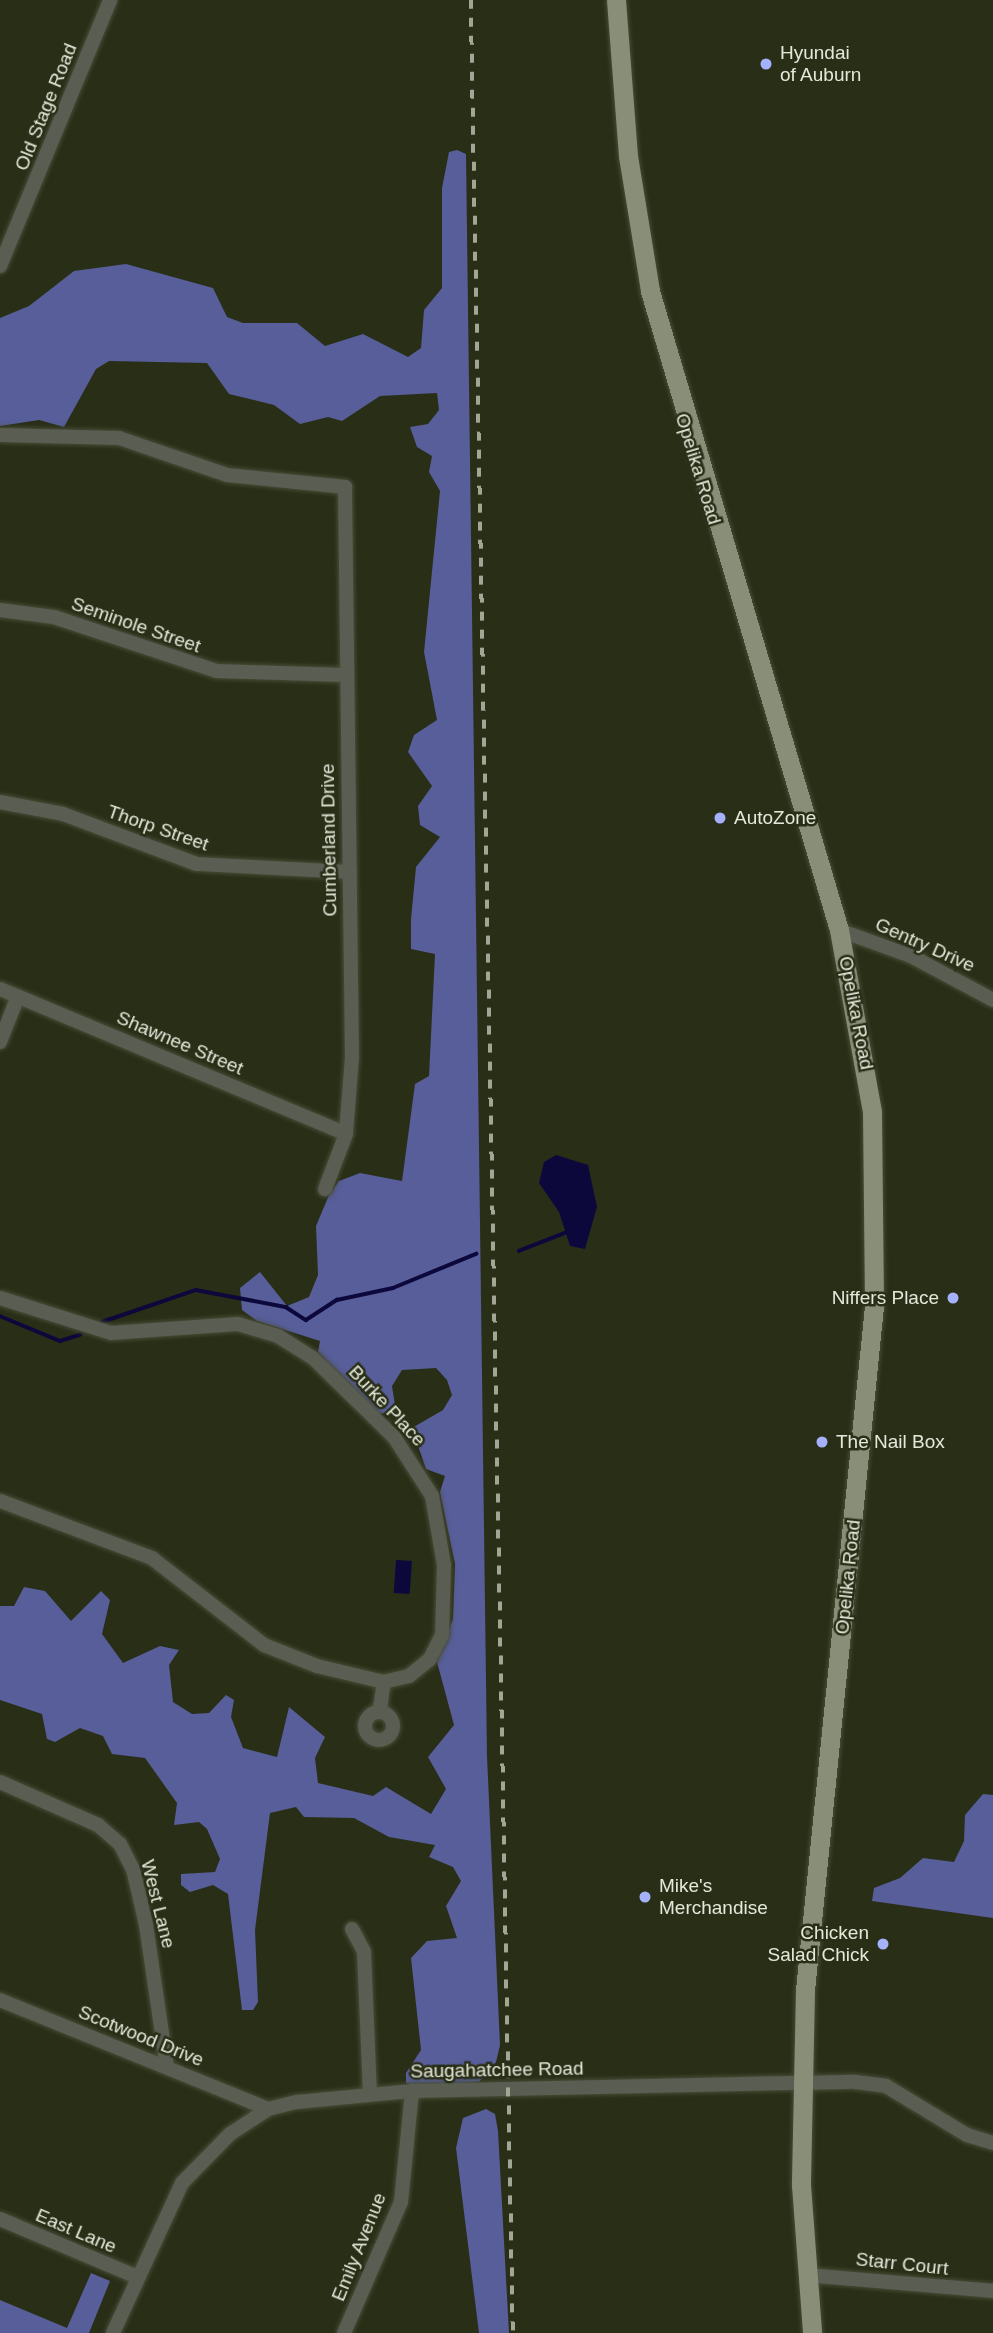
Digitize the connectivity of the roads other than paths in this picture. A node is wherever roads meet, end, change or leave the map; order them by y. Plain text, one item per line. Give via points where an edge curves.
1 (110, 0) edge
2 (616, 0) edge
3 (0, 266) edge
4 (0, 435) edge
5 (0, 610) edge
6 (345, 676) junction
7 (0, 802) edge
8 (350, 872) junction
9 (839, 930) junction
10 (0, 989) edge
11 (18, 996) junction
12 (993, 1000) edge
13 (0, 1042) edge
14 (346, 1133) junction
15 (325, 1189) dead end
16 (0, 1298) edge
17 (0, 1501) edge
18 (384, 1682) junction
19 (380, 1709) dead end
20 (0, 1782) edge
21 (352, 1929) dead end
22 (0, 2000) edge
23 (167, 2067) junction
24 (801, 2082) junction
25 (412, 2091) junction
26 (370, 2093) junction
27 (268, 2109) junction
28 (993, 2143) edge
29 (0, 2219) edge
30 (807, 2275) junction
31 (137, 2277) junction
32 (993, 2291) edge
33 (113, 2333) edge
34 (344, 2333) edge
35 (812, 2333) edge

1 - 3 street, Old Stage Road
2 - 9 main road, Opelika Road via 628,156 650,291
4 - 6 street, Cumberland Drive via 120,438 228,475 345,487
5 - 6 street, Seminole Street via 54,617 216,670
6 - 8 street, Cumberland Drive
7 - 8 street, Thorp Street via 63,814 197,864
8 - 14 street, Cumberland Drive via 352,1057
9 - 12 street, Gentry Drive via 911,956
9 - 24 main road, Opelika Road via 872,1112 877,1241
10 - 11 street, Shawnee Street
11 - 13 street
11 - 14 street, Shawnee Street
14 - 15 street, Cumberland Drive
16 - 18 street, Burke Place via 111,1333 237,1324 278,1336 344,1387 420,1470 440,1522 437,1648 421,1669
17 - 18 street via 152,1558 277,1652
18 - 19 street
20 - 23 street, West Lane via 98,1825 120,1844 133,1869 146,1925
21 - 26 street via 364,1952
22 - 23 street, Scotwood Drive
23 - 27 street, Scotwood Drive
24 - 25 street, Saugahatchee Road
24 - 28 street, Saugahatchee Road via 887,2086 967,2135
24 - 30 main road, Opelika Road
25 - 26 street, Saugahatchee Road
25 - 34 street, Emily Avenue via 401,2203
26 - 27 street, Saugahatchee Road
27 - 31 street, Saugahatchee Road via 218,2144 182,2183
29 - 31 street, East Lane
30 - 32 street, Starr Court
30 - 35 main road, Opelika Road
31 - 33 street, Saugahatchee Road

